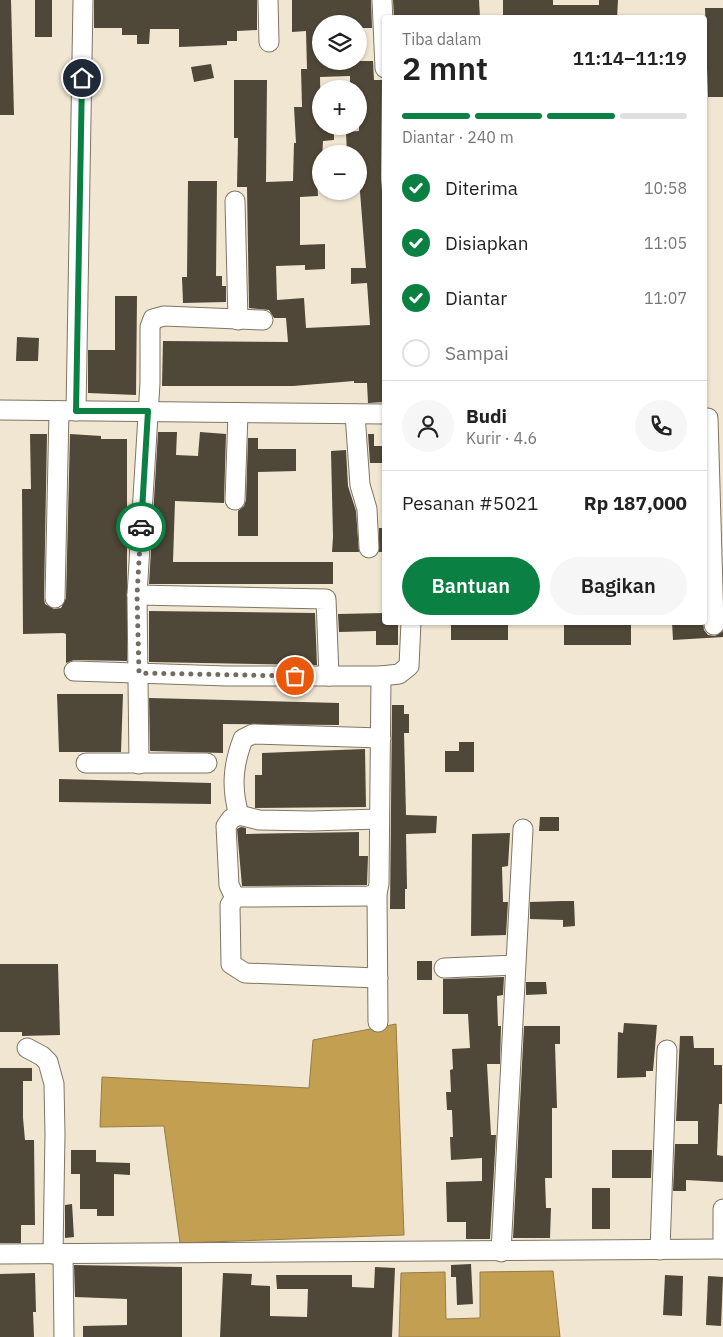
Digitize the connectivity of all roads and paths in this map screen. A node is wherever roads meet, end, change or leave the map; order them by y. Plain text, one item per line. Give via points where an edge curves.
1 (83, 0) edge
2 (268, 0) edge
3 (382, 0) edge
4 (383, 15) edge
5 (269, 42) dead end
6 (235, 201) dead end
7 (238, 320) junction
8 (262, 320) dead end
9 (0, 410) edge
10 (68, 411) junction
11 (148, 411) junction
12 (238, 413) junction
13 (355, 414) junction
14 (382, 414) edge
15 (712, 418) edge
16 (234, 500) dead end
17 (369, 548) dead end
18 (137, 595) junction
19 (55, 598) dead end
20 (411, 625) edge
21 (714, 625) dead end
22 (74, 671) dead end
23 (139, 673) junction
24 (329, 676) junction
25 (381, 676) junction
26 (381, 738) junction
27 (86, 763) dead end
28 (207, 763) dead end
29 (139, 764) junction
30 (239, 815) junction
31 (379, 819) junction
32 (523, 830) dead end
33 (377, 893) junction
34 (235, 898) junction
35 (515, 965) junction
36 (444, 968) dead end
37 (378, 978) junction
38 (378, 1022) dead end
39 (27, 1048) dead end
40 (667, 1050) dead end
41 (723, 1209) edge
42 (723, 1249) edge
43 (660, 1250) junction
44 (501, 1252) junction
45 (0, 1254) edge
46 (58, 1254) junction
47 (64, 1337) edge

1 - 10 street
2 - 5 street
3 - 4 street
6 - 7 street
7 - 8 street
7 - 11 street via 164,316 153,319 150,327
9 - 10 street
10 - 11 street
10 - 19 street
11 - 12 street
11 - 18 street
12 - 13 street
12 - 16 street
13 - 14 street
13 - 17 street
15 - 21 street
18 - 23 street
18 - 24 street via 326,599
20 - 25 street via 409,666 399,674
22 - 23 street
23 - 24 street
23 - 29 street
24 - 25 street
25 - 26 street
26 - 30 street via 253,734 243,739 234,764 234,792
26 - 31 street
27 - 29 street
28 - 29 street
30 - 31 street via 258,820
30 - 34 street via 226,826 229,886
31 - 33 street via 380,884
32 - 35 street
33 - 34 street via 369,896
33 - 37 street
34 - 37 street via 230,905 231,964 236,969 245,973
35 - 36 street
35 - 44 street
37 - 38 street
39 - 46 street via 48,1062 54,1084
40 - 43 street
41 - 42 street
42 - 43 street
43 - 44 street
44 - 46 street
45 - 46 street
46 - 47 street

